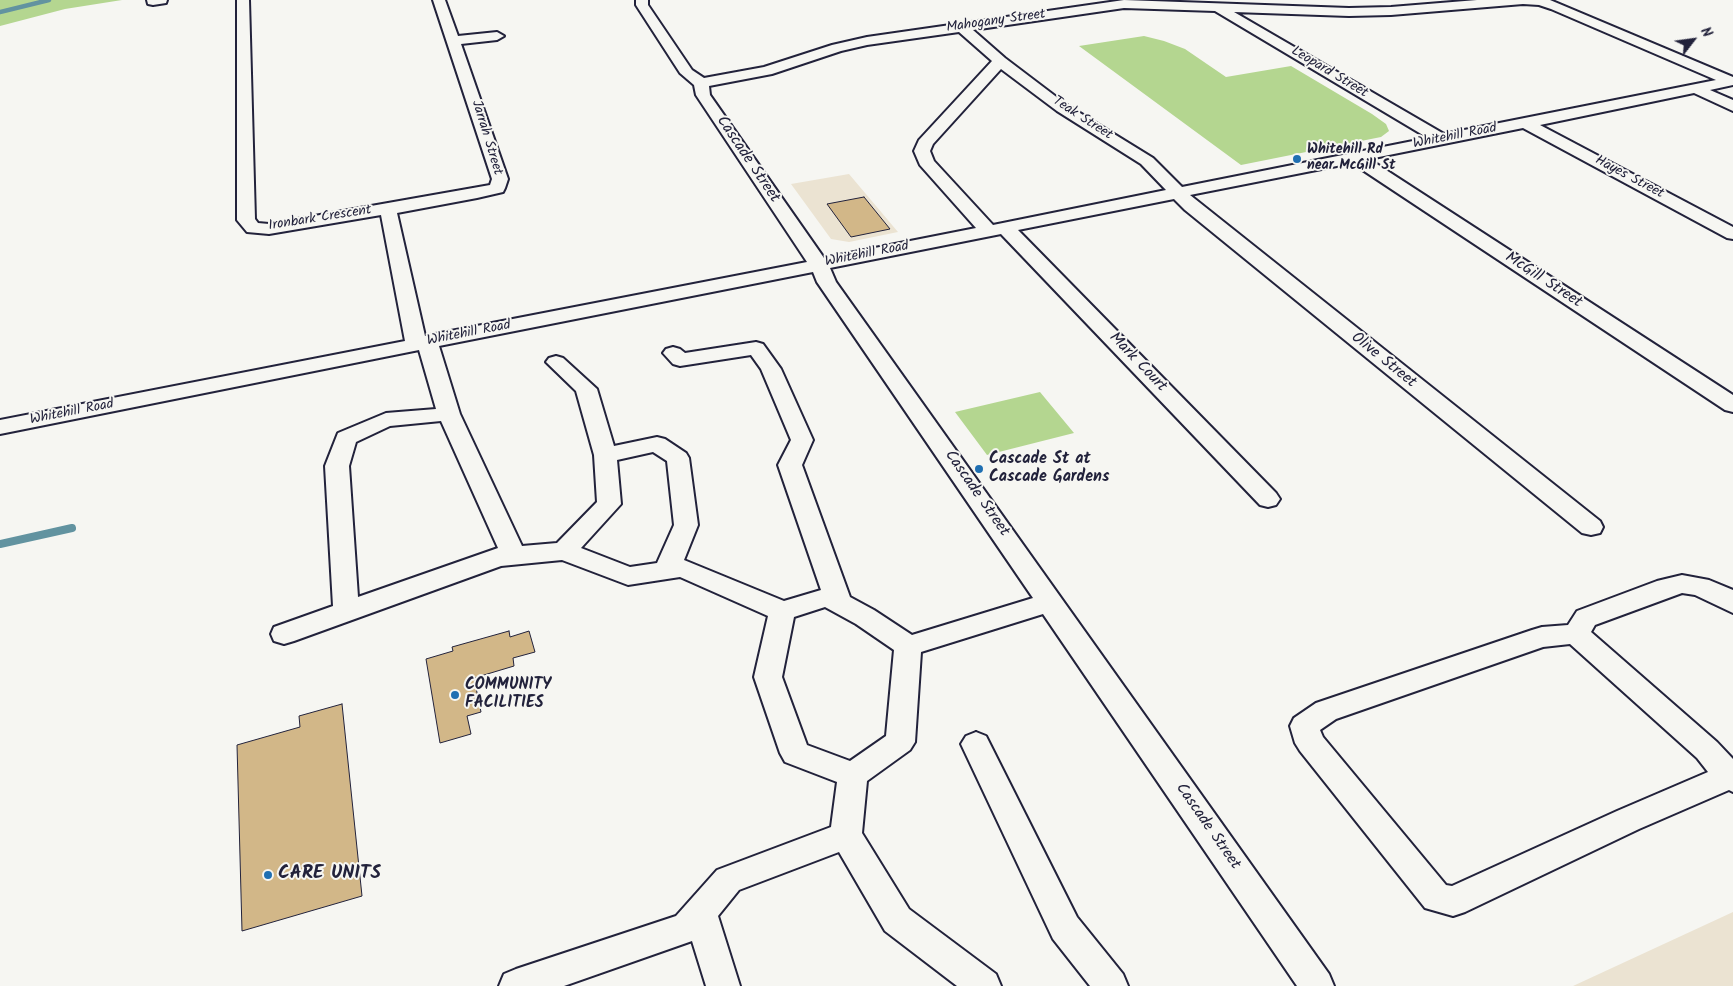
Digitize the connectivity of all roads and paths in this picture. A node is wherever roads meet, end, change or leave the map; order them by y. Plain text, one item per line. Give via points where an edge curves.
1 (243, 0) edge
2 (439, 0) edge
3 (642, 0) edge
4 (1308, 5) edge
5 (1218, 8) junction
6 (962, 27) junction
7 (497, 36) dead end
8 (454, 41) junction
9 (1000, 60) junction
10 (1731, 81) edge
11 (701, 83) junction
12 (1694, 88) junction
13 (1733, 106) edge
14 (1525, 123) junction
15 (1441, 139) junction
16 (1354, 157) junction
17 (1178, 192) junction
18 (388, 209) junction
19 (997, 229) junction
20 (1733, 234) edge
21 (819, 265) junction
22 (422, 343) junction
23 (673, 353) dead end
24 (556, 362) dead end
25 (1733, 405) edge
26 (449, 414) junction
27 (0, 427) edge
28 (605, 455) junction
29 (1268, 500) dead end
30 (1591, 527) dead end
31 (564, 550) junction
32 (514, 555) junction
33 (667, 570) junction
34 (1051, 602) junction
35 (839, 603) junction
36 (1733, 604) edge
37 (782, 611) junction
38 (346, 612) junction
39 (284, 634) dead end
40 (1576, 634) junction
41 (908, 646) junction
42 (976, 744) dead end
43 (853, 775) junction
44 (1731, 778) edge
45 (846, 835) junction
46 (700, 913) junction
47 (516, 986) edge
48 (723, 986) edge
49 (984, 986) edge
50 (1111, 986) edge
51 (1317, 986) edge

1 - 18 street, Ironbark Crescent via 246,220 253,228 269,229
2 - 8 street, Jarrah Street
3 - 11 street, Cascade Street via 642,5 687,72
4 - 5 street, Mahogany Street
4 - 10 street, Mahogany Street via 1391,11 1540,1
5 - 6 street, Mahogany Street via 1124,4
5 - 15 street, Leopard Street
6 - 9 street, Teak Street
6 - 11 street, Mahogany Street via 867,41 768,71
7 - 8 street
8 - 18 street, Jarrah Street via 500,179 496,188
9 - 17 street, Teak Street via 1062,108 1147,160
9 - 19 street, Mark Court via 922,151 926,162
10 - 12 street, Whitehill Road
11 - 21 street, Cascade Street via 703,95
12 - 13 street
12 - 14 street, Whitehill Road
14 - 15 street, Whitehill Road
14 - 20 street, Hayes Street
15 - 16 street, Whitehill Road
16 - 17 street, Whitehill Road
16 - 25 street, McGill Street
17 - 19 street, Whitehill Road
17 - 30 street, Olive Street via 1190,206
18 - 22 street, Ironbark Crescent
19 - 21 street, Whitehill Road
19 - 29 street, Mark Court
21 - 22 street, Whitehill Road
21 - 34 street, Cascade Street via 827,282
22 - 26 street, Ironbark Crescent
22 - 27 street, Whitehill Road
23 - 35 street via 680,360 756,348 771,369 802,440 790,465
24 - 28 street via 586,389
26 - 32 street, Ironbark Crescent
26 - 38 street via 386,420 346,438 337,466
28 - 31 street via 609,504
28 - 33 street via 657,444 678,458 686,525
31 - 32 street
31 - 33 street via 628,576
32 - 38 street via 499,556
33 - 37 street via 682,568
34 - 41 street
34 - 51 street, Cascade Street
35 - 37 street via 828,597
35 - 41 street via 865,616
36 - 40 street via 1700,587 1682,584 1586,618
37 - 43 street via 768,677 794,753
38 - 39 street
40 - 44 street via 1707,750
40 - 44 street via 1542,637 1326,711 1304,726 1310,743 1438,898 1454,901 1628,820
41 - 43 street via 900,742
42 - 50 street via 1065,928
43 - 45 street
45 - 46 street via 728,880
45 - 49 street via 897,920
46 - 47 street via 687,928
46 - 48 street

